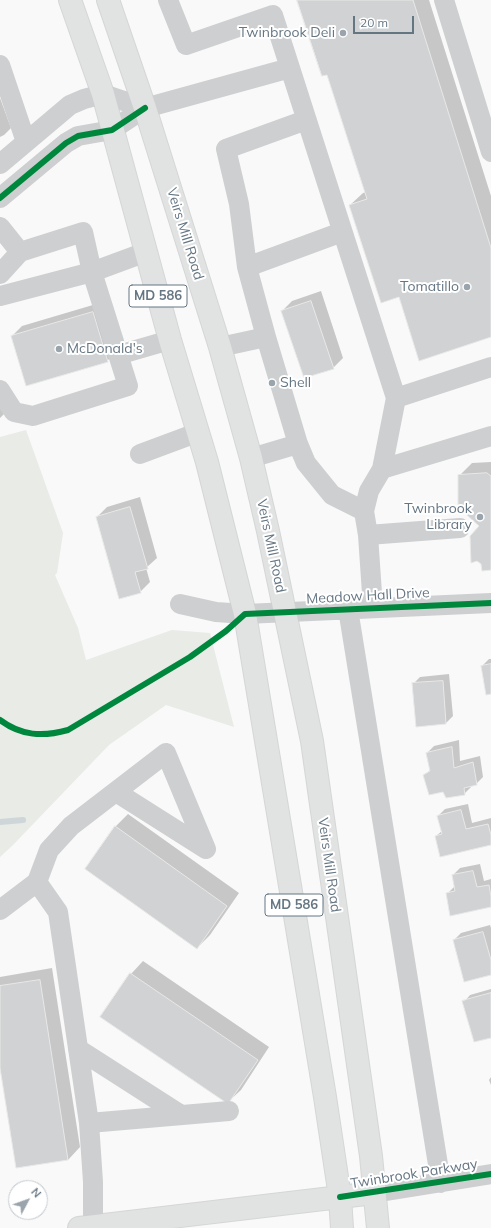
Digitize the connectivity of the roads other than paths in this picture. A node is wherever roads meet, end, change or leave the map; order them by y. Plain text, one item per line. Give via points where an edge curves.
1 (70, 0) edge
2 (108, 0) edge
3 (168, 0) edge
4 (444, 0) edge
5 (270, 8) edge
6 (0, 68) edge
7 (290, 68) junction
8 (102, 94) junction
9 (145, 108) junction
10 (306, 120) junction
11 (112, 130) junction
12 (26, 142) junction
13 (491, 152) edge
14 (0, 164) edge
15 (0, 198) edge
16 (0, 227) edge
17 (342, 232) junction
18 (20, 252) junction
19 (146, 252) junction
20 (247, 267) junction
21 (92, 272) junction
22 (0, 274) edge
23 (0, 296) edge
24 (266, 336) junction
25 (170, 340) junction
26 (220, 347) junction
27 (118, 355) junction
28 (491, 367) edge
29 (0, 390) edge
30 (396, 398) junction
31 (199, 432) junction
32 (491, 436) edge
33 (298, 444) junction
34 (140, 454) dead end
35 (251, 458) junction
36 (382, 469) junction
37 (364, 511) junction
38 (460, 528) dead end
39 (368, 535) junction
40 (491, 603) edge
41 (180, 604) dead end
42 (373, 608) junction
43 (348, 609) junction
44 (285, 612) junction
45 (246, 614) junction
46 (116, 792) junction
47 (37, 882) junction
48 (0, 910) edge
49 (78, 1049) junction
50 (229, 1111) dead end
51 (181, 1115) junction
52 (89, 1123) junction
53 (491, 1174) edge
54 (441, 1182) junction
55 (374, 1193) junction
56 (340, 1197) junction
57 (89, 1227) edge
58 (342, 1228) edge
59 (378, 1228) edge

1 - 8 main road, MD 586
2 - 9 main road, Veirs Mill Road / MD 586
3 - 5 street via 186,45
4 - 13 street
5 - 7 street
6 - 12 street
7 - 9 street
7 - 10 street
8 - 9 street
8 - 11 main road, MD 586
8 - 12 street via 70,106
9 - 11 street
9 - 26 main road, Veirs Mill Road / MD 586
10 - 17 street
10 - 20 street via 226,149 239,204
11 - 15 street via 78,136 66,143
11 - 19 main road, MD 586
12 - 14 street
16 - 18 street
17 - 20 street
17 - 30 street
18 - 21 street via 83,232
18 - 22 street
19 - 21 street
19 - 25 main road, MD 586
20 - 24 street
21 - 23 street
21 - 27 street
24 - 26 street
24 - 33 street
25 - 27 street
25 - 31 main road, MD 586
26 - 35 main road, Veirs Mill Road / MD 586
27 - 29 street via 128,386 33,416 14,412
28 - 30 street
30 - 36 street
31 - 34 street
31 - 45 main road, MD 586
32 - 36 street
33 - 35 street
33 - 37 street via 306,463 332,495
35 - 44 main road, Veirs Mill Road / MD 586
36 - 37 street via 369,491
37 - 39 street
38 - 39 street
39 - 42 street
40 - 42 street, Meadow Hall Drive
41 - 45 street, Meadow Hall Drive via 216,612
42 - 43 street, Meadow Hall Drive
43 - 44 street, Meadow Hall Drive
43 - 54 street
44 - 45 street, Meadow Hall Drive
44 - 55 main road, Veirs Mill Road / MD 586 via 312,741 371,1156
45 - 56 main road, MD 586
46 - 46 street via 166,753 206,849 135,804
46 - 47 street via 71,826 49,850
47 - 48 street
47 - 49 street via 58,912
49 - 51 street
49 - 52 street
50 - 51 street
51 - 52 street
52 - 57 street via 93,1182
53 - 54 street, Twinbrook Parkway
54 - 55 street, Twinbrook Parkway
55 - 56 main road, Twinbrook Parkway
55 - 59 main road, Veirs Mill Road / MD 586
56 - 57 main road, Twinbrook Parkway
56 - 58 main road, MD 586

